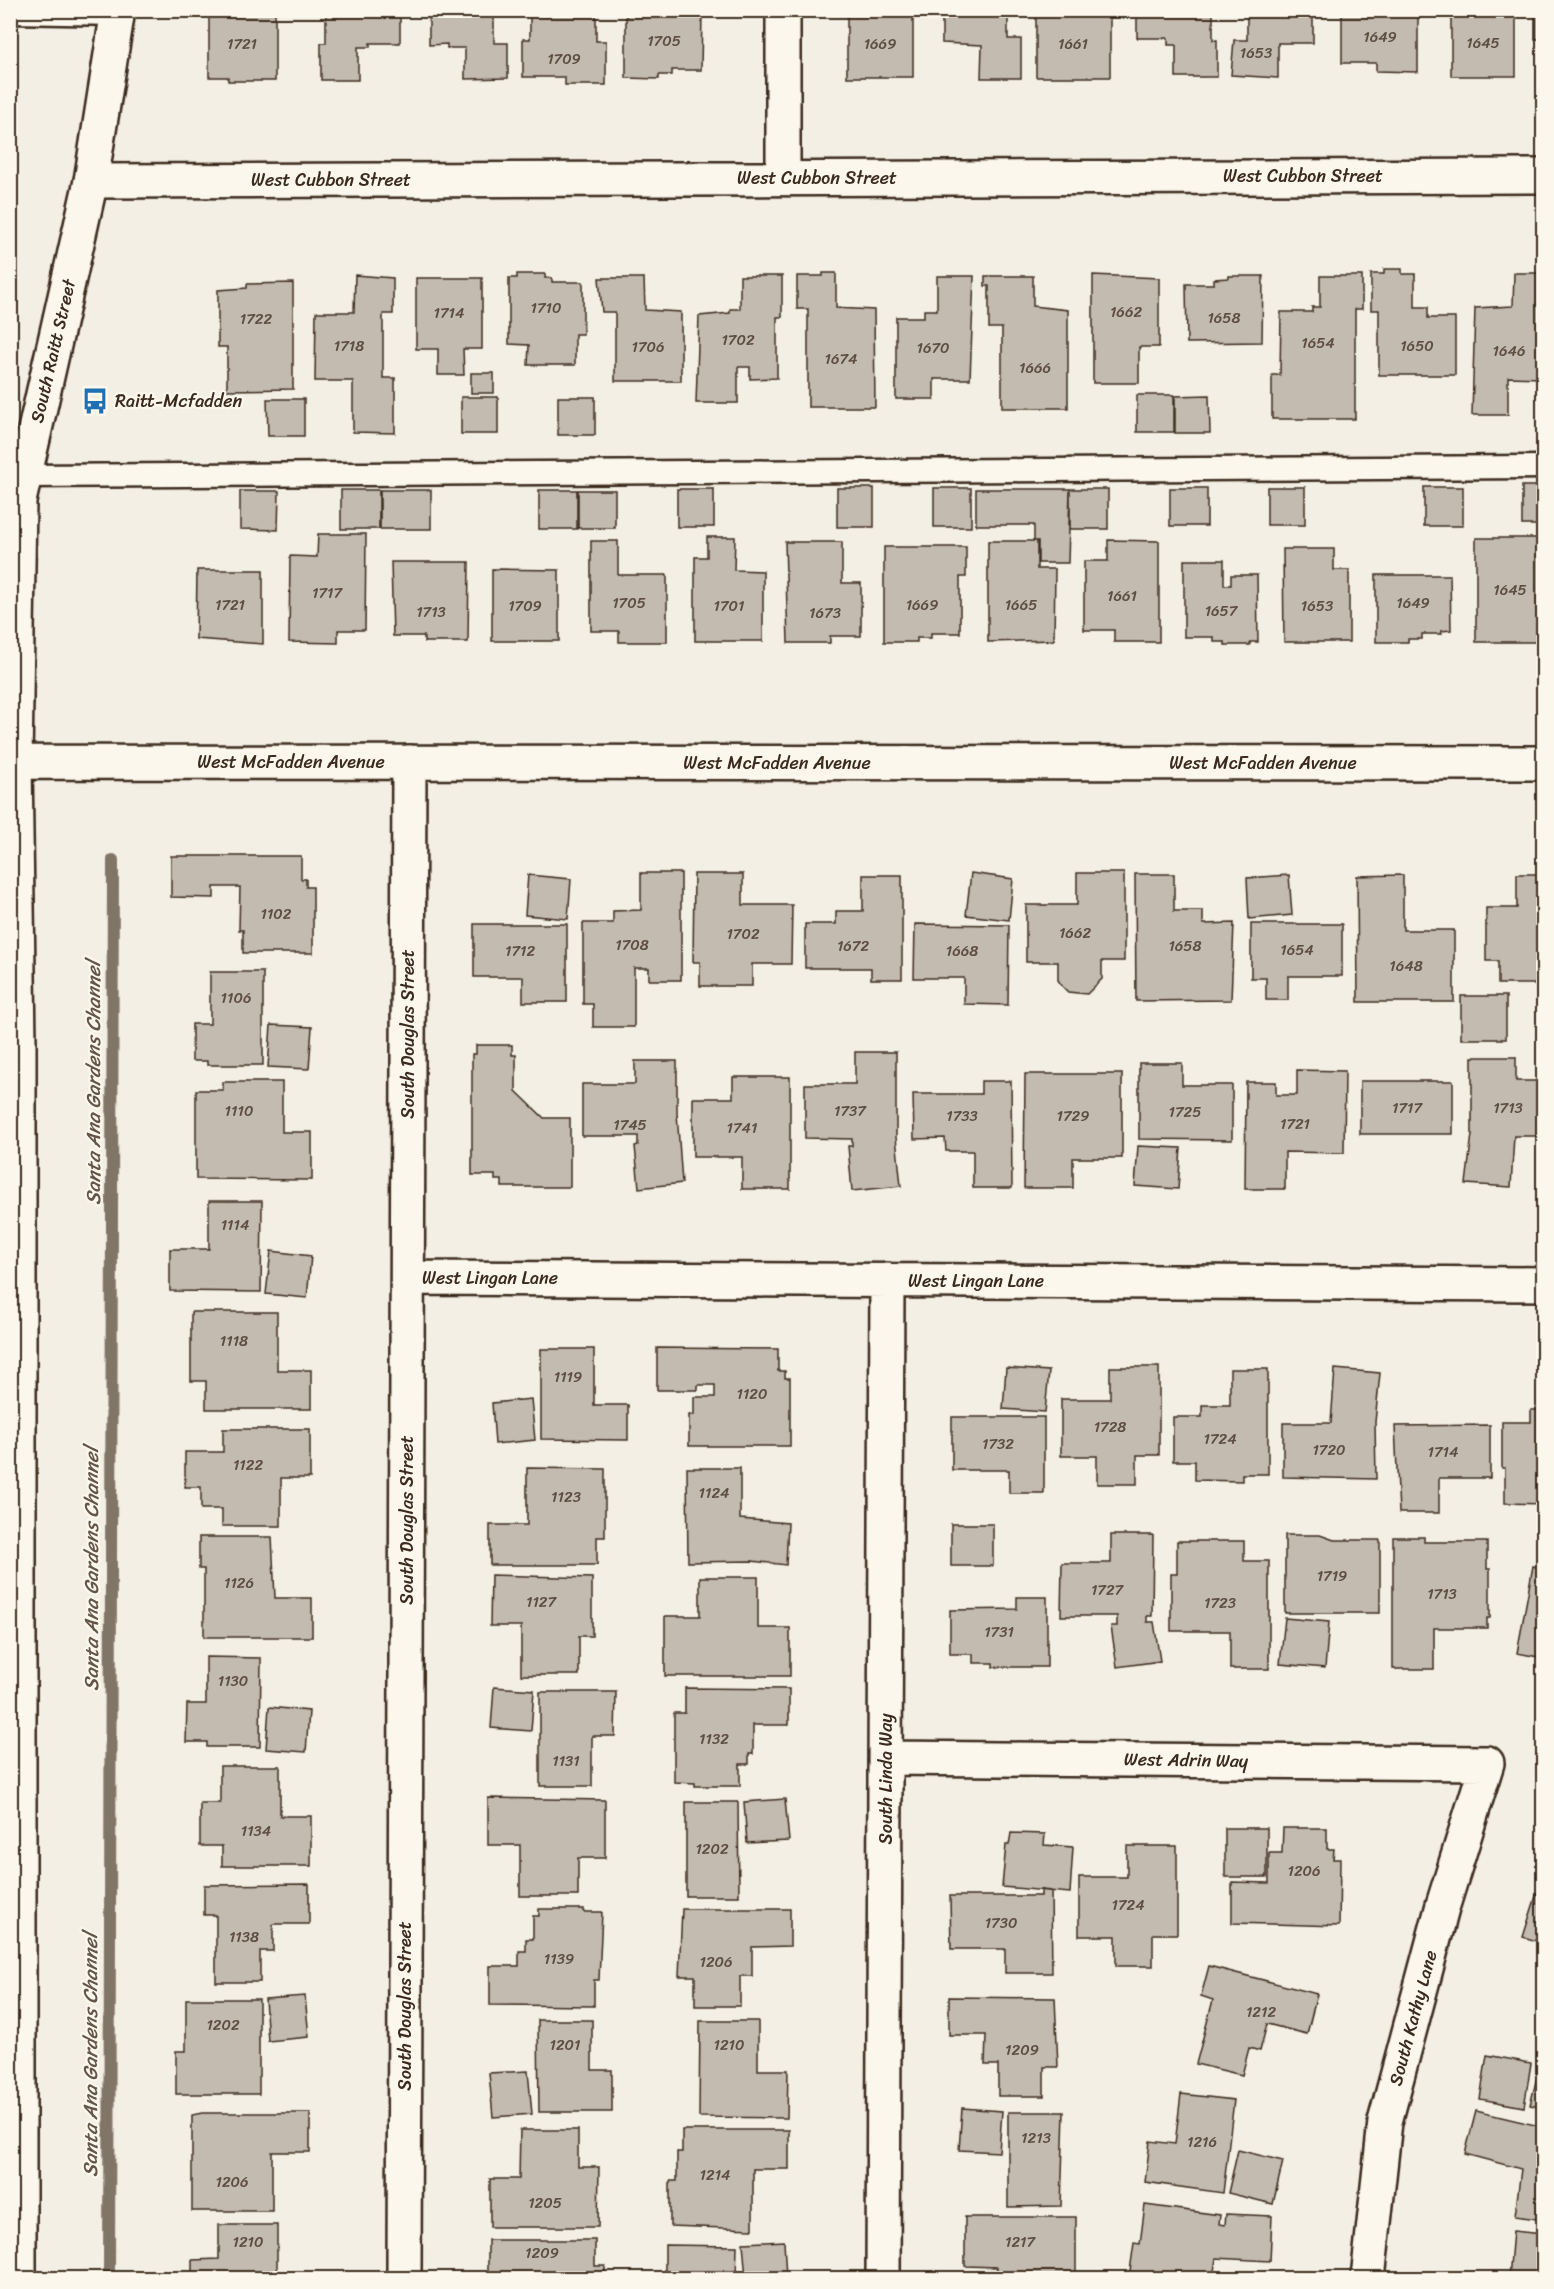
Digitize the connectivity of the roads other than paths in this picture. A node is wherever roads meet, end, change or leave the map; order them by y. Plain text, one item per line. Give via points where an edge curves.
1 (783, 10) edge
2 (10, 12) edge
3 (118, 12) edge
4 (1544, 176) edge
5 (783, 178) junction
6 (91, 180) junction
7 (1544, 467) edge
8 (25, 476) junction
9 (13, 762) edge
10 (409, 762) junction
11 (1544, 763) edge
12 (15, 1044) edge
13 (408, 1278) junction
14 (887, 1280) junction
15 (1544, 1284) edge
16 (15, 1305) edge
17 (886, 1758) junction
18 (1487, 1763) joint
19 (19, 2278) edge
20 (404, 2278) edge
21 (883, 2278) edge
22 (1368, 2278) edge

1 - 5 street
2 - 3 lane
3 - 6 street, South Raitt Street
4 - 5 street, West Cubbon Street
5 - 6 street, West Cubbon Street
6 - 8 street, South Raitt Street
7 - 8 lane
8 - 9 street, South Raitt Street via 19,501
9 - 10 street, West McFadden Avenue
9 - 12 street, South Raitt Street
10 - 11 street, West McFadden Avenue
10 - 13 street, South Douglas Street
12 - 16 street, South Raitt Street
13 - 14 street, West Lingan Lane
13 - 20 street, South Douglas Street
14 - 15 street, West Lingan Lane
14 - 17 street, South Linda Way
16 - 19 street, South Raitt Street
17 - 18 street, West Adrin Way
17 - 21 street, South Linda Way
18 - 22 street, South Kathy Lane via 1443,1905 1385,2122

